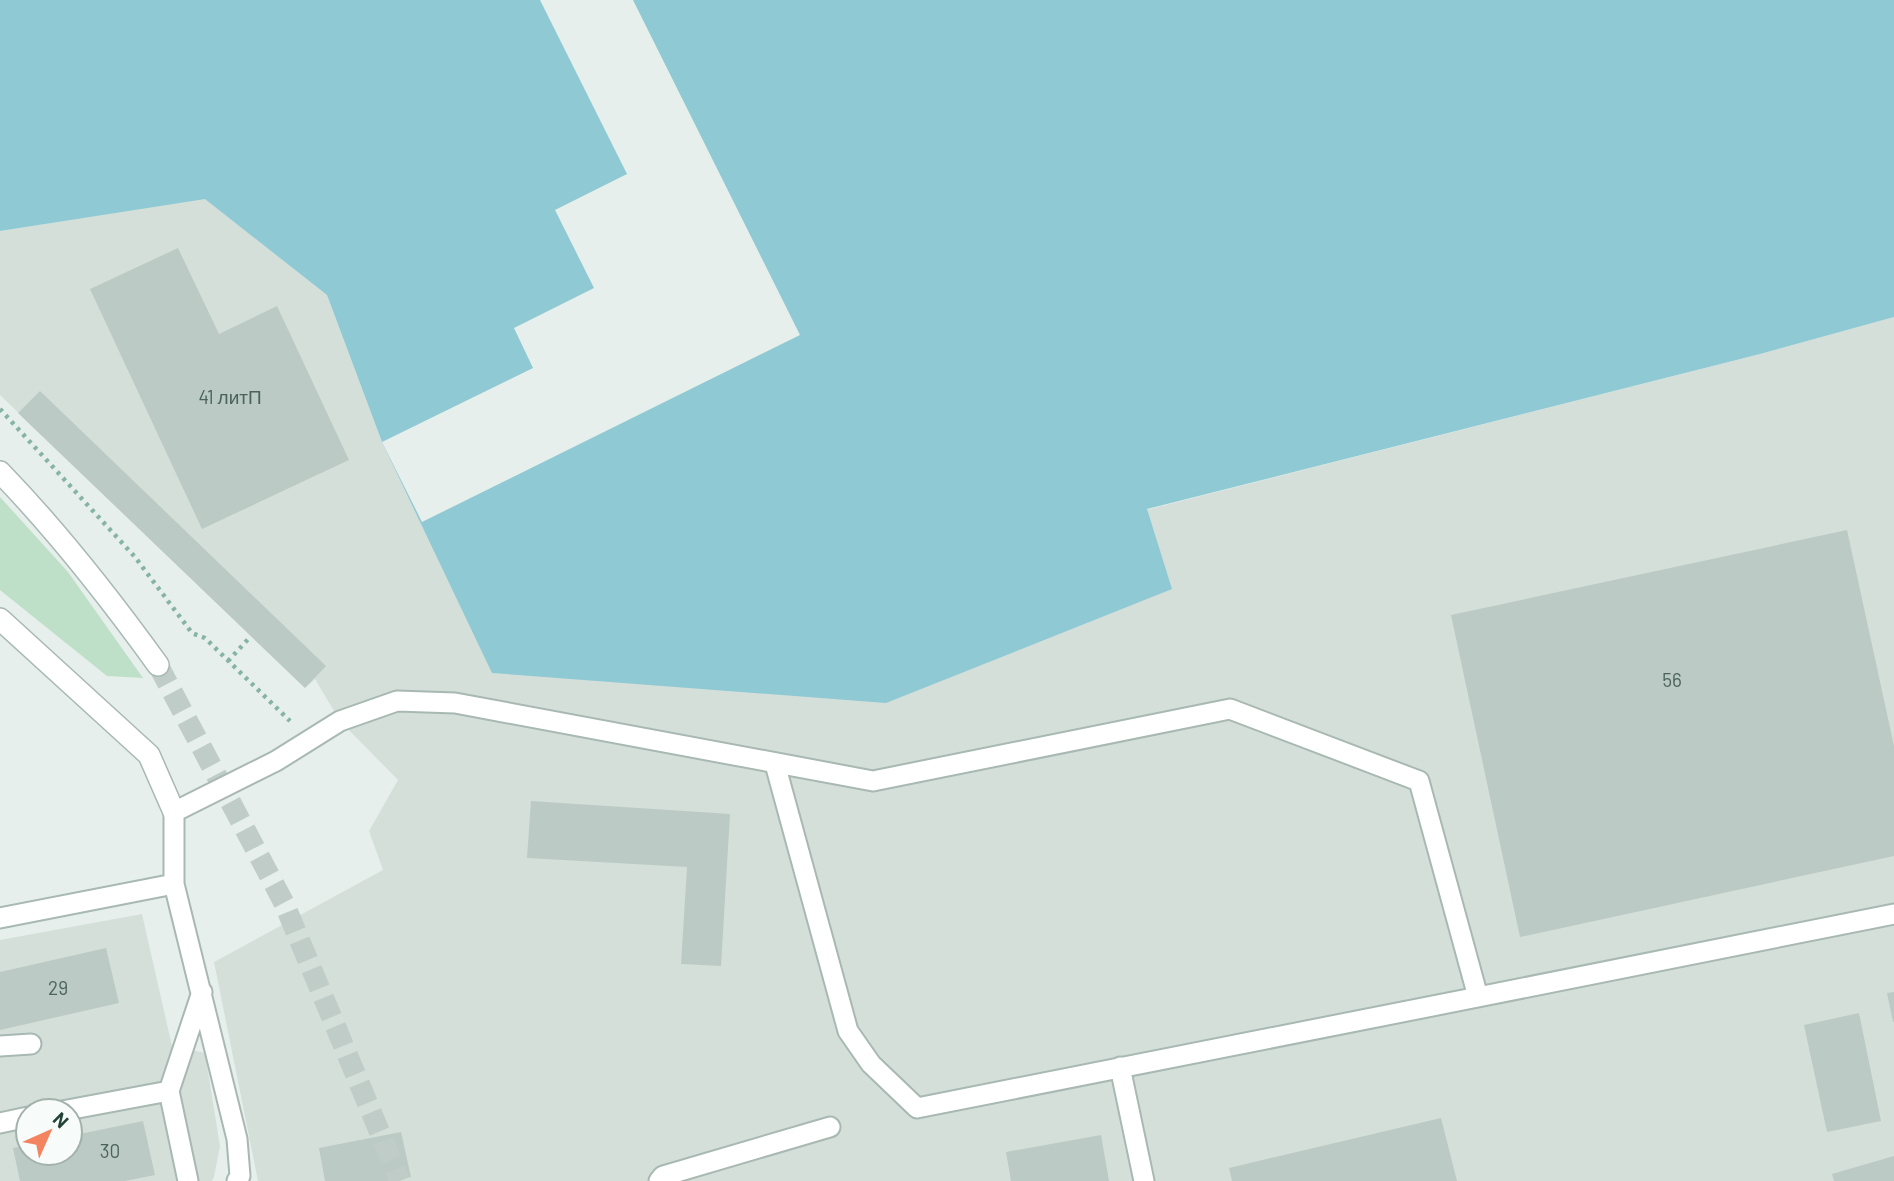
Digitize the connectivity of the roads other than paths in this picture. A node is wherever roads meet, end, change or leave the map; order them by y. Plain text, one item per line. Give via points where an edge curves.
1 (0, 471) edge
2 (0, 619) edge
3 (158, 665) tunnel mouth
4 (775, 764) junction
5 (174, 811) junction
6 (174, 884) junction
7 (1894, 914) edge
8 (0, 918) edge
9 (202, 990) junction
10 (1478, 996) junction
11 (32, 1044) dead end
12 (0, 1046) edge
13 (1120, 1067) junction
14 (169, 1091) junction
15 (84, 1107) edge
16 (830, 1127) dead end
17 (188, 1181) edge
18 (237, 1181) edge
19 (659, 1181) edge
20 (1144, 1181) edge

1 - 3 street via 110,598
2 - 5 street via 149,755
4 - 5 lane via 455,703 397,701 340,721 276,761
4 - 10 lane via 873,781 1230,709 1419,781
4 - 13 lane via 848,1031 871,1064 917,1108
5 - 6 lane
6 - 8 lane
6 - 9 lane
7 - 10 lane
9 - 14 lane
9 - 18 lane via 237,1139
10 - 13 lane
11 - 12 lane
13 - 20 lane
14 - 15 lane
14 - 17 lane
16 - 19 lane via 663,1176

